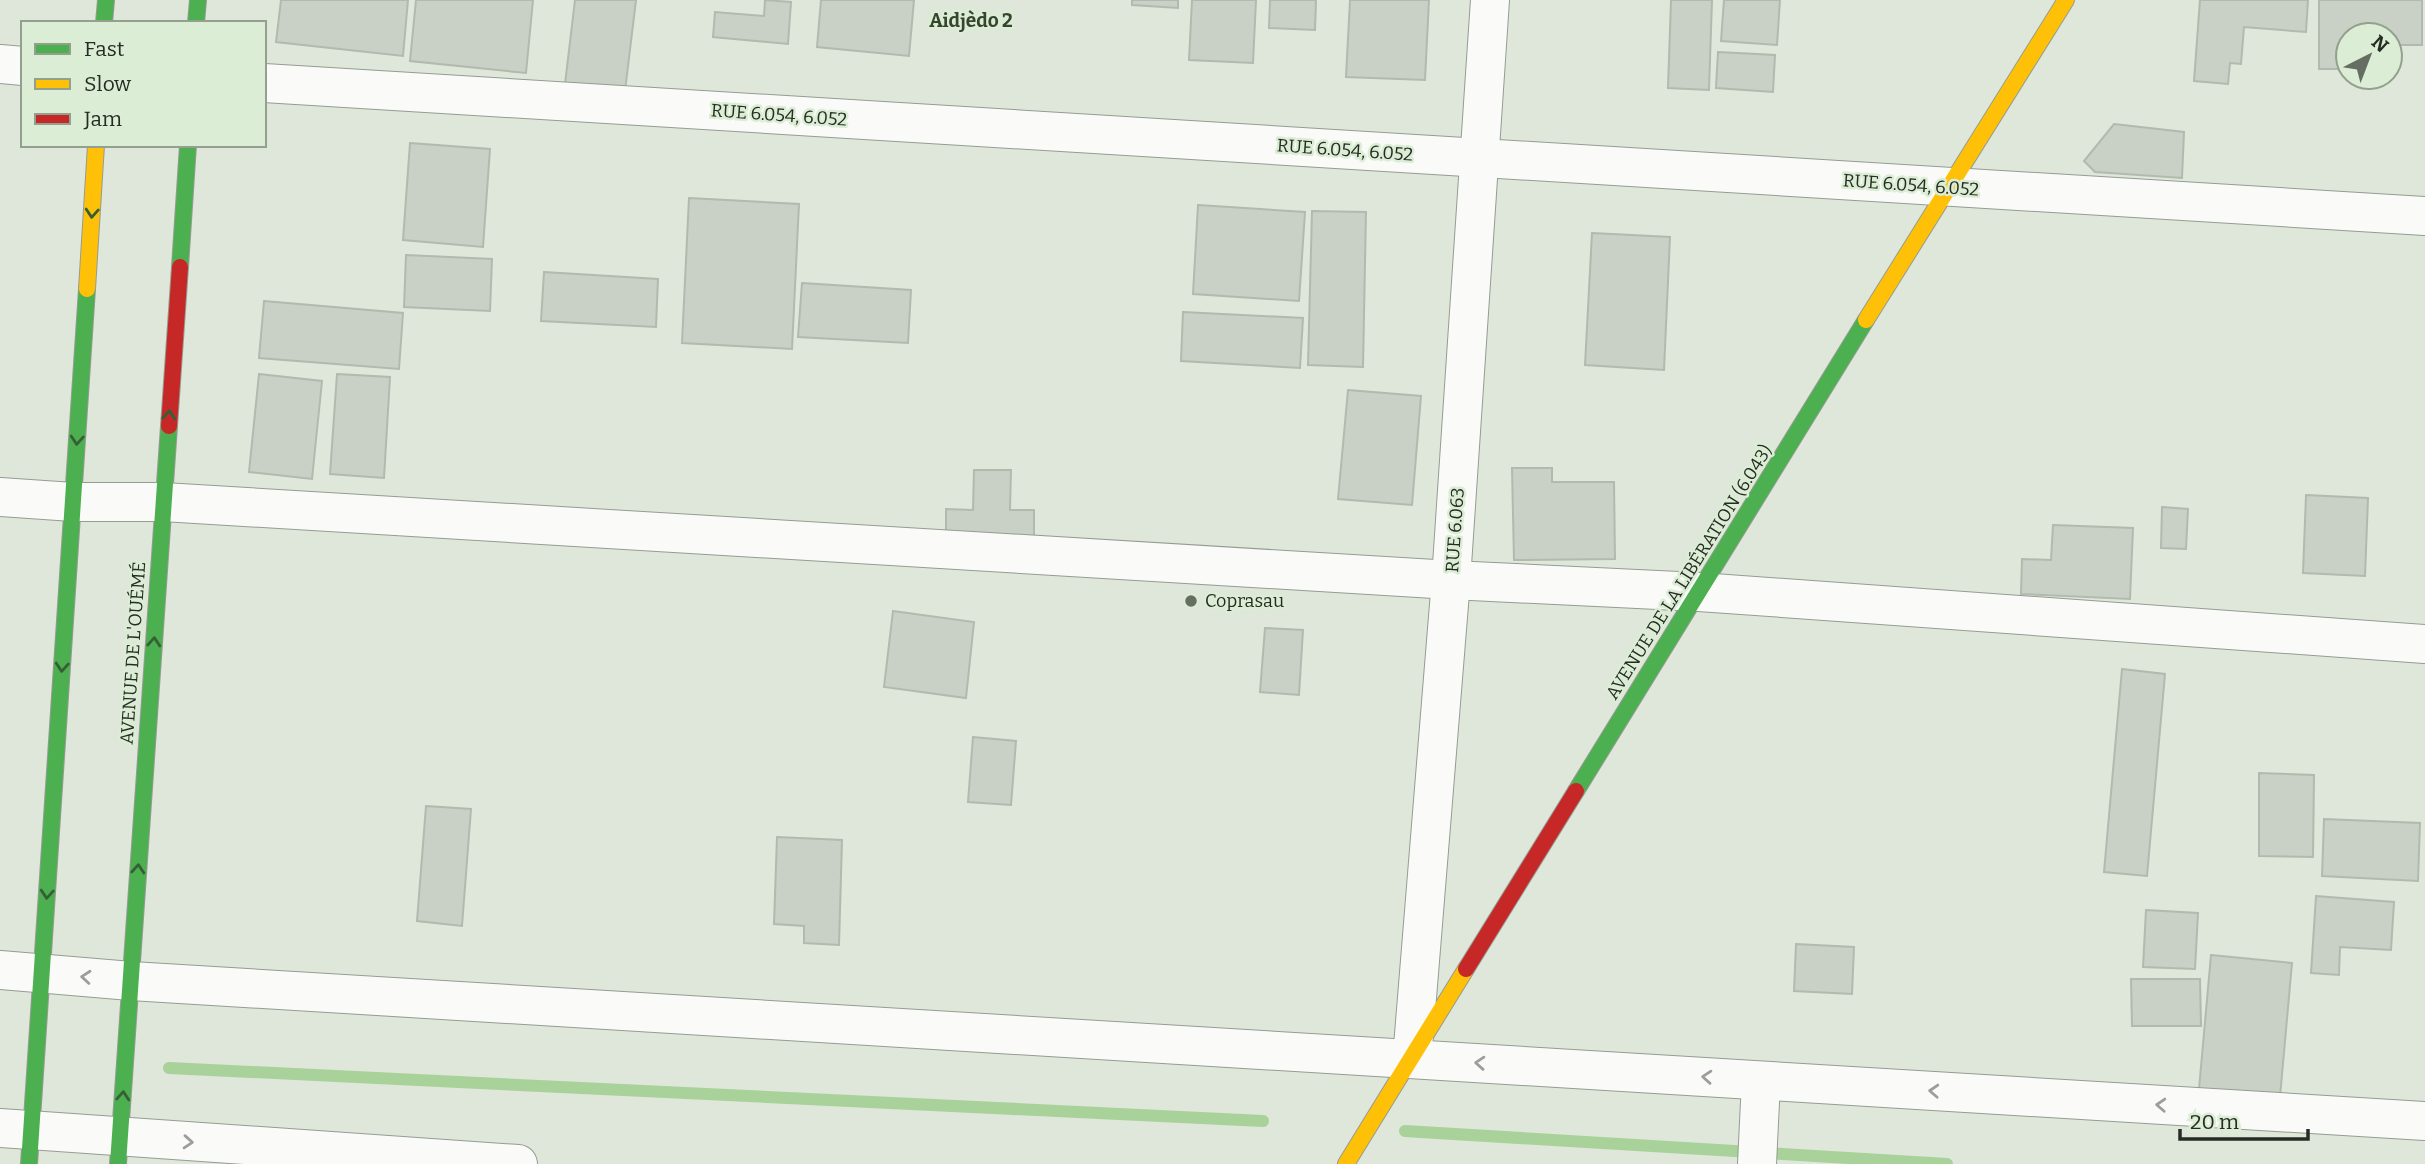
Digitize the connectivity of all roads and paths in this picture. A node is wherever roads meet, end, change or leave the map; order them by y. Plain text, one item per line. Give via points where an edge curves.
1 (106, 0) edge
2 (198, 0) edge
3 (1490, 0) edge
4 (2066, 0) edge
5 (104, 21) edge
6 (196, 21) edge
7 (0, 64) edge
8 (21, 66) edge
9 (266, 83) edge
10 (96, 147) edge
11 (188, 147) edge
12 (1479, 158) junction
13 (1948, 187) junction
14 (2425, 216) edge
15 (0, 497) edge
16 (73, 502) junction
17 (163, 502) junction
18 (1451, 580) junction
19 (1699, 592) junction
20 (2425, 644) edge
21 (0, 970) edge
22 (42, 973) junction
23 (131, 981) junction
24 (1412, 1059) junction
25 (1761, 1081) junction
26 (2425, 1121) edge
27 (20, 1141) edge
28 (119, 1151) edge
29 (518, 1164) edge
30 (1346, 1164) edge
31 (1757, 1164) edge

1 - 5 main road
2 - 6 main road
3 - 12 street, RUE 6.063
4 - 13 main road, AVENUE DE LA LIBÉRATION (6.043)
7 - 8 street
9 - 12 street, RUE 6.054, 6.052
10 -> 16 main road
17 -> 11 main road, AVENUE DE L'OUÉMÉ
12 - 13 street, RUE 6.054, 6.052
12 - 18 street, RUE 6.063
13 - 14 street, RUE 6.054, 6.052
13 - 19 main road, AVENUE DE LA LIBÉRATION (6.043)
15 - 16 street
16 - 17 street
16 -> 22 main road
17 - 18 street
23 -> 17 main road, AVENUE DE L'OUÉMÉ
18 - 19 street
18 - 24 street, RUE 6.063
19 - 20 street
19 - 24 main road, AVENUE DE LA LIBÉRATION (6.043)
21 - 22 street
23 -> 22 street
22 - 27 main road
23 - 24 street
28 -> 23 main road, AVENUE DE L'OUÉMÉ
25 -> 24 street
24 - 30 main road, AVENUE DE LA LIBÉRATION (6.043)
26 -> 25 street
25 - 31 street
27 - 28 street
28 -> 29 street

